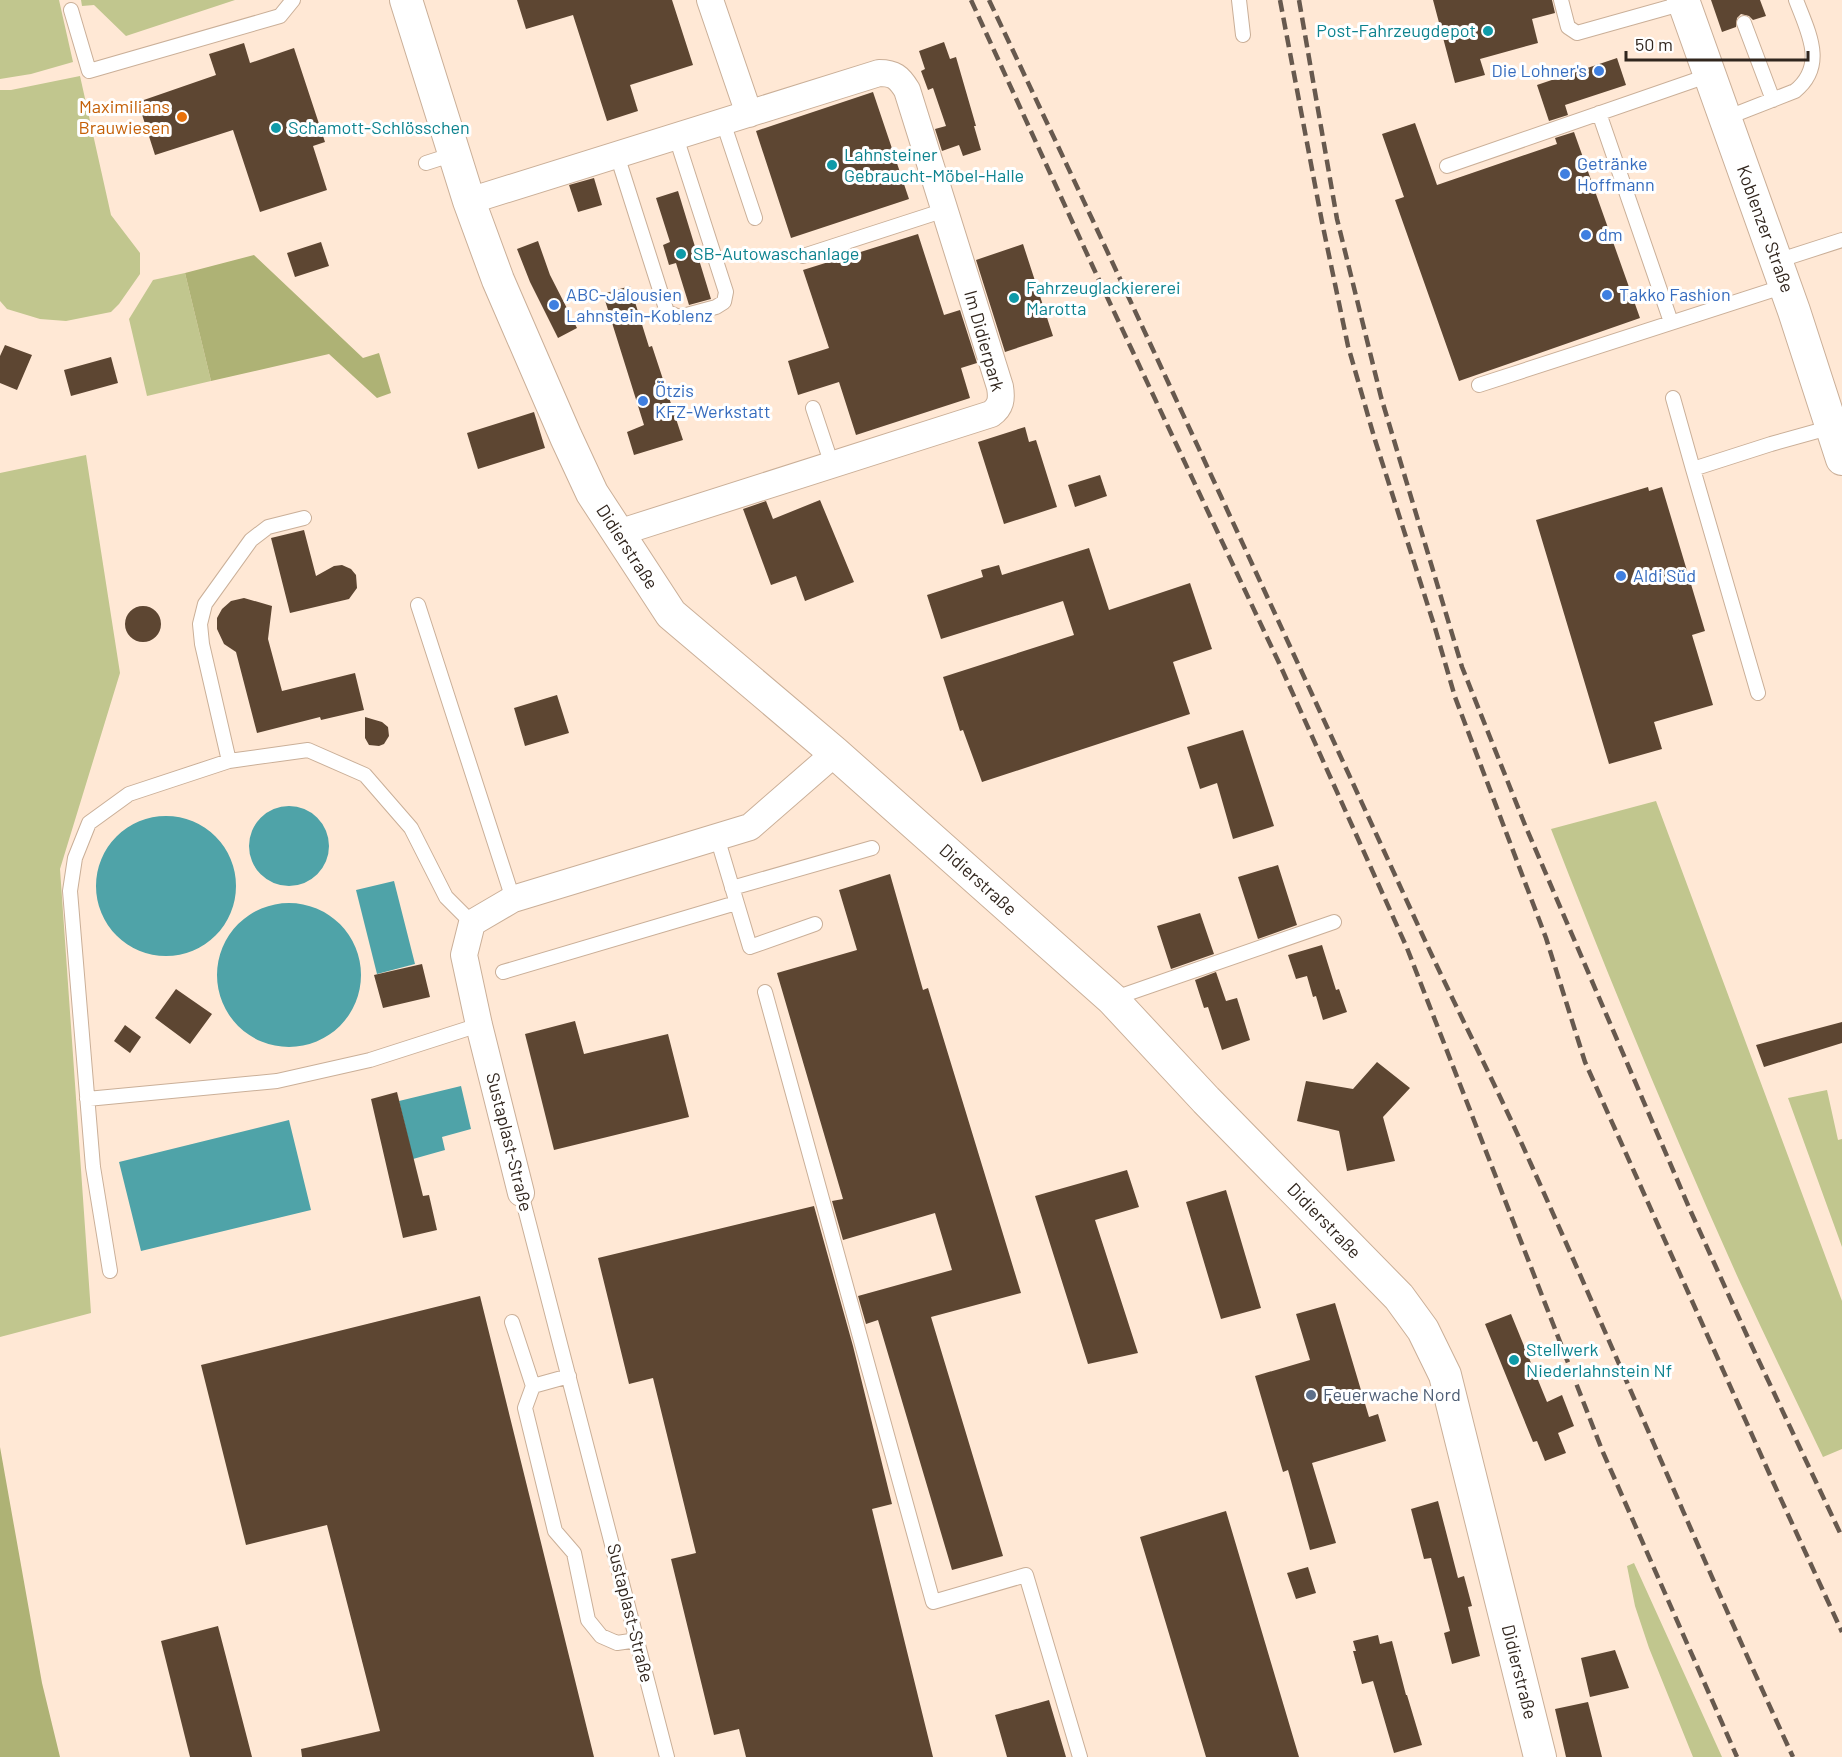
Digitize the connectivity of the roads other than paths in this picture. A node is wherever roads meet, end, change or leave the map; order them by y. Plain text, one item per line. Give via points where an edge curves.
1 (293, 0) edge
2 (406, 0) edge
3 (710, 0) edge
4 (1239, 0) edge
5 (1561, 0) edge
6 (1796, 0) edge
7 (1684, 1) edge
8 (71, 10) dead end
9 (1744, 23) dead end
10 (1243, 35) dead end
11 (1710, 75) junction
12 (1773, 100) junction
13 (1599, 113) junction
14 (748, 114) junction
15 (1726, 117) junction
16 (723, 122) junction
17 (676, 136) junction
18 (617, 155) junction
19 (1447, 166) dead end
20 (469, 201) junction
21 (945, 210) junction
22 (755, 218) dead end
23 (1842, 240) edge
24 (803, 256) dead end
25 (1781, 273) junction
26 (1671, 322) junction
27 (1479, 385) dead end
28 (1673, 398) dead end
29 (813, 408) dead end
30 (1832, 427) junction
31 (1842, 459) edge
32 (832, 465) junction
33 (1693, 469) junction
34 (304, 518) dead end
35 (618, 533) junction
36 (418, 605) dead end
37 (1758, 693) dead end
38 (836, 753) junction
39 (229, 761) junction
40 (717, 837) junction
41 (872, 848) dead end
42 (732, 888) junction
43 (513, 899) junction
44 (736, 903) junction
45 (1334, 922) dead end
46 (472, 923) junction
47 (815, 924) dead end
48 (502, 972) dead end
49 (765, 992) dead end
50 (1112, 999) junction
51 (479, 1025) junction
52 (87, 1099) junction
53 (521, 1193) joint
54 (110, 1270) dead end
55 (512, 1322) dead end
56 (569, 1376) junction
57 (533, 1386) junction
58 (637, 1640) junction
59 (667, 1757) edge
60 (1080, 1757) edge
61 (1540, 1757) edge

1 - 8 lane via 280,16 89,71
2 - 20 street, Didierstraße via 440,159
3 - 14 street
4 - 10 lane
5 - 7 lane via 1568,27 1577,33
6 - 12 lane via 1814,58 1804,84
7 - 11 street, Koblenzer Straße
9 - 12 lane
11 - 13 lane
11 - 15 street, Koblenzer Straße
12 - 15 lane
13 - 19 lane
13 - 26 lane
14 - 16 street, Im Didierpark
14 - 21 street, Im Didierpark via 879,73 891,73 901,79 907,90
15 - 25 street, Koblenzer Straße
16 - 17 street, Im Didierpark
16 - 22 lane
17 - 18 street, Im Didierpark
17 - 18 lane via 726,292 724,302 716,307 680,317 667,312
18 - 20 street, Im Didierpark
20 - 35 street, Didierstraße via 498,280 566,438 592,493
21 - 24 lane
21 - 32 street, Im Didierpark via 1000,387 1001,403 991,414
23 - 25 lane
25 - 26 lane
25 - 30 street, Koblenzer Straße
26 - 27 lane
28 - 33 lane
29 - 32 lane
30 - 31 street, Koblenzer Straße
30 - 33 lane
32 - 35 street, Im Didierpark
33 - 37 lane
34 - 39 lane via 268,527 251,540 205,604 200,624 202,644
35 - 38 street, Didierstraße via 671,614
36 - 43 lane
38 - 40 street via 750,827
38 - 50 street, Didierstraße
39 - 46 lane via 308,750 365,775 411,828 446,897
39 - 52 lane via 129,794 89,822 75,858 70,891
40 - 42 lane
40 - 43 street
41 - 42 lane
42 - 44 lane
43 - 46 street
44 - 47 lane via 750,947
44 - 48 lane
45 - 50 lane
46 - 51 street, Sustaplast-Straße via 464,956
49 - 60 lane via 933,1602 1026,1575
50 - 61 street, Didierstraße via 1399,1297 1423,1330 1445,1375
51 - 52 lane via 370,1060 277,1081
51 - 53 street, Sustaplast-Straße
52 - 54 lane via 93,1167
53 - 56 lane, Sustaplast-Straße
55 - 57 lane
56 - 57 lane
56 - 58 lane, Sustaplast-Straße
57 - 58 lane via 525,1408 555,1531 574,1552 588,1620 601,1636 617,1643
58 - 59 lane, Sustaplast-Straße

